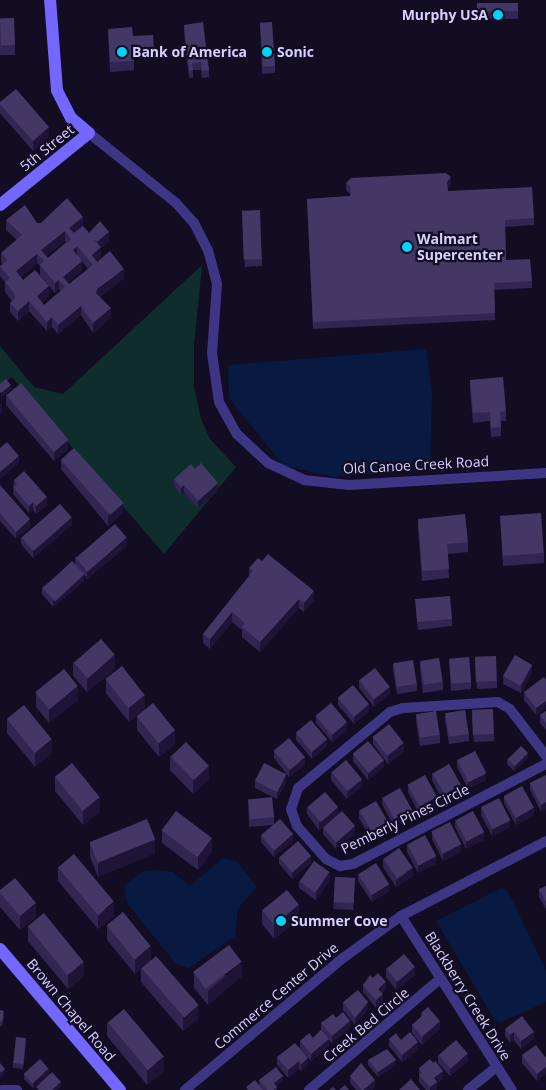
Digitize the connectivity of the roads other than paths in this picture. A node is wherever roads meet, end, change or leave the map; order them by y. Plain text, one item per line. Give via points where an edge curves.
1 (50, 0) edge
2 (89, 133) junction
3 (0, 205) edge
4 (546, 473) edge
5 (546, 756) edge
6 (546, 764) edge
7 (546, 841) edge
8 (401, 916) junction
9 (0, 949) edge
10 (440, 979) junction
11 (496, 1067) junction
12 (2, 1090) edge
13 (17, 1090) edge
14 (120, 1090) edge
15 (185, 1090) edge
16 (309, 1090) edge
17 (468, 1090) edge
18 (512, 1090) edge

1 - 2 street, Old Canoe Creek Road via 57,90 71,118
2 - 3 street, 5th Street
2 - 4 street, Old Canoe Creek Road via 176,203 194,223 208,250 217,284 212,353 219,402 237,434 268,463 304,480 349,484
5 - 6 street, Pemberly Pines Circle via 510,708 498,702 403,708 390,712 298,788 291,810 297,826 326,859 340,866 353,864
7 - 8 street, Commerce Center Drive
8 - 10 street, Blackberry Creek Drive
8 - 15 street, Commerce Center Drive via 343,958
9 - 14 street, Brown Chapel Road
10 - 11 street, Blackberry Creek Drive
10 - 16 street, Creek Bed Circle
11 - 17 street
11 - 18 street, Blackberry Creek Drive
12 - 13 street

